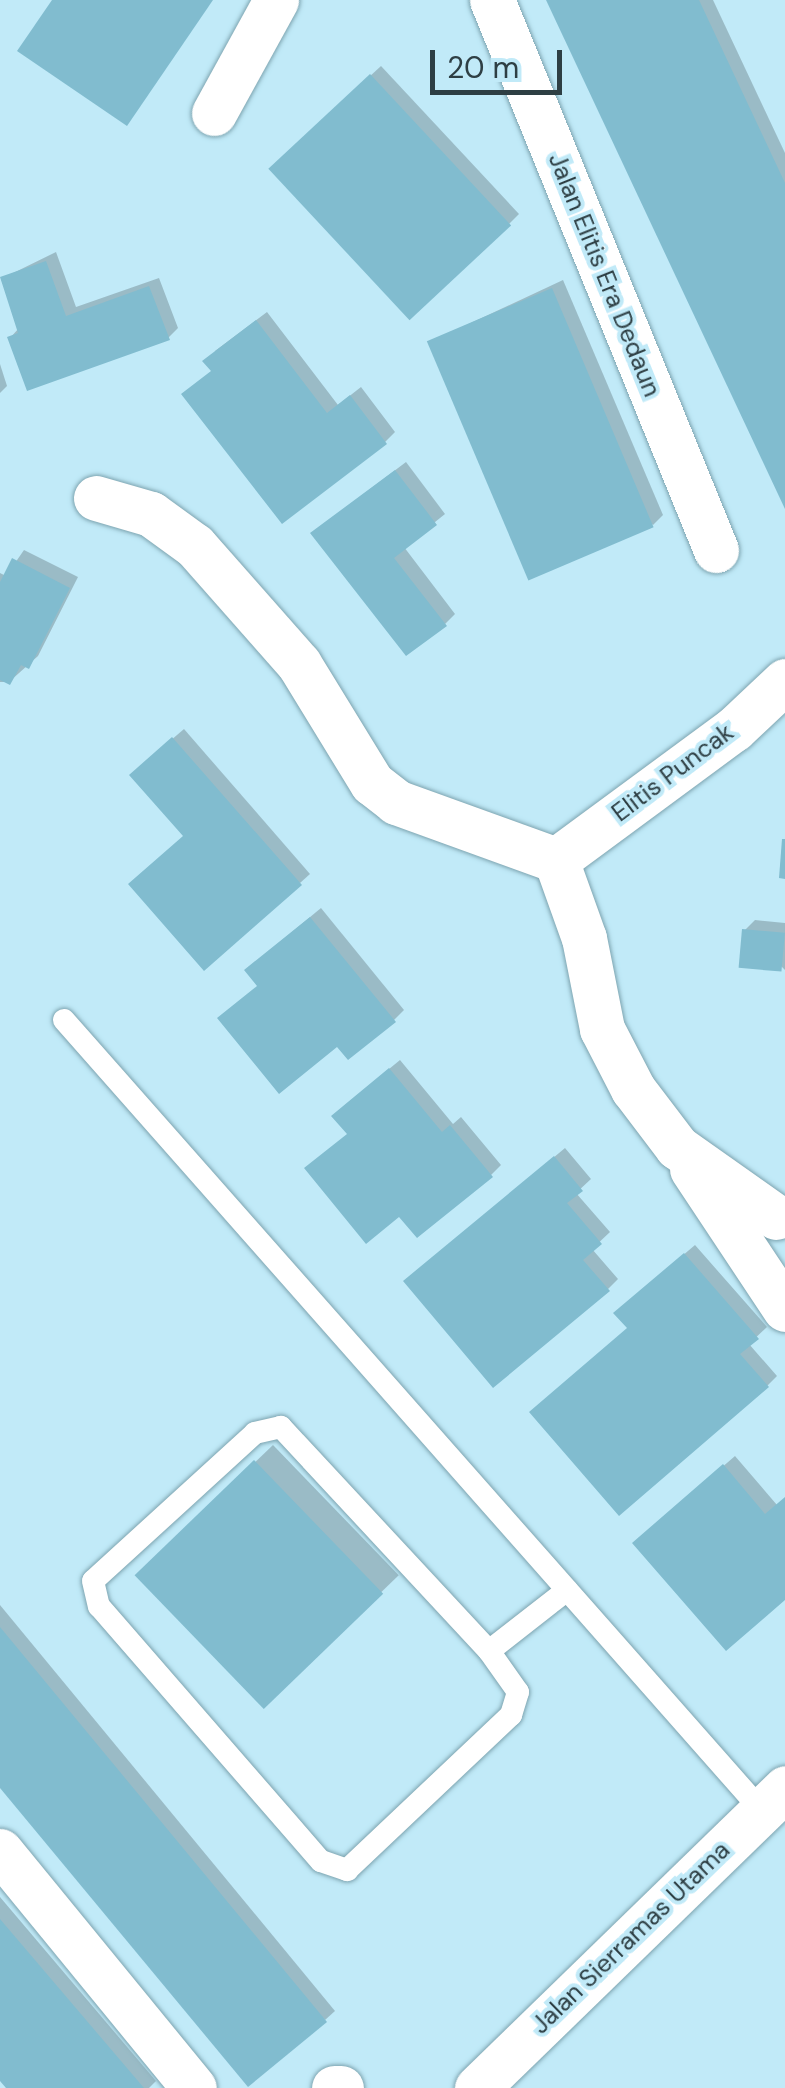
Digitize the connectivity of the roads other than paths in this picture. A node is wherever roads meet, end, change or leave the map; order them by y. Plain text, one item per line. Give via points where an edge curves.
1 (276, 0) edge
2 (492, 0) edge
3 (214, 113) dead end
4 (96, 498) dead end
5 (716, 550) dead end
6 (785, 680) edge
7 (556, 860) junction
8 (64, 1020) dead end
9 (676, 1147) junction
10 (776, 1218) dead end
11 (785, 1309) edge
12 (567, 1590) junction
13 (489, 1652) junction
14 (773, 1800) edge
15 (0, 1850) edge
16 (194, 2088) edge
17 (477, 2088) edge

1 - 3 street
2 - 5 street, Jalan Elitis Era Dedaun
4 - 7 street via 151,514 196,546 300,664 384,792 471,834
6 - 7 street, Elitis Puncak via 734,729
7 - 9 street via 584,938 602,1028 632,1089
8 - 12 lane
9 - 10 street
9 - 11 street
12 - 13 lane
12 - 14 lane
13 - 13 lane via 518,1692 511,1716 360,1863 333,1869 98,1606 93,1580 255,1433 281,1428
14 - 17 street, Jalan Sierramas Utama
15 - 16 street

